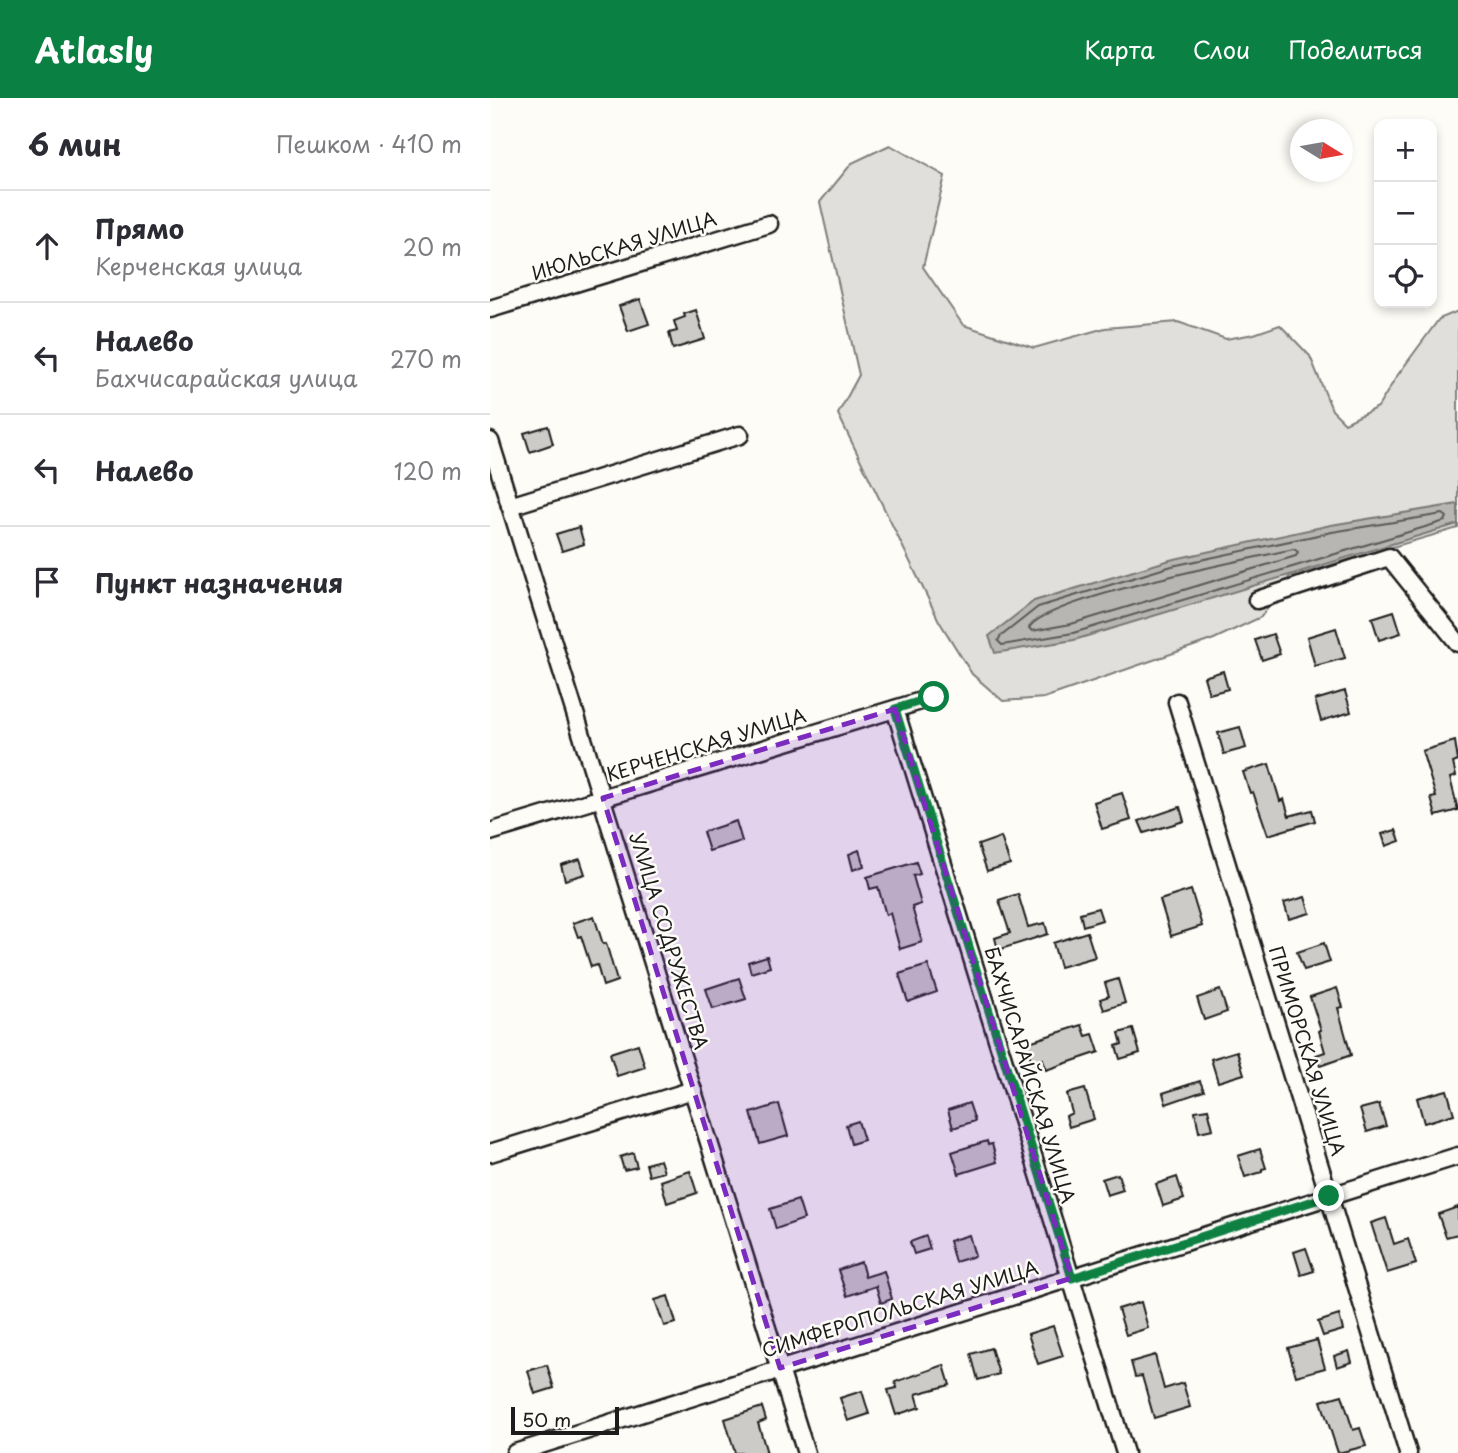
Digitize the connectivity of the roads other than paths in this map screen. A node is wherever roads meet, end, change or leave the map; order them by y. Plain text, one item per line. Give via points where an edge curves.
1 (769, 224) dead end
2 (490, 309) edge
3 (740, 435) dead end
4 (490, 441) edge
5 (510, 506) junction
6 (1257, 600) dead end
7 (1458, 643) edge
8 (934, 697) dead end
9 (1177, 702) dead end
10 (895, 709) junction
11 (603, 798) junction
12 (490, 832) edge
13 (693, 1090) junction
14 (490, 1153) edge
15 (1458, 1156) edge
16 (1329, 1196) junction
17 (1072, 1278) junction
18 (780, 1368) junction
19 (568, 1445) edge
20 (515, 1453) edge
21 (806, 1453) edge
22 (1125, 1453) edge
23 (1408, 1453) edge

1 - 2 street, ИЮЛЬСКАЯ УЛИЦА
3 - 5 street
4 - 5 street, УЛИЦА СОДРУЖЕСТВА
5 - 11 street, УЛИЦА СОДРУЖЕСТВА
6 - 7 street via 1389,557
8 - 10 street, КЕРЧЕНСКАЯ УЛИЦА
9 - 16 street, ПРИМОРСКАЯ УЛИЦА
10 - 11 street, КЕРЧЕНСКАЯ УЛИЦА
10 - 17 street, БАХЧИСАРАЙСКАЯ УЛИЦА
11 - 12 street, КЕРЧЕНСКАЯ УЛИЦА
11 - 13 street, УЛИЦА СОДРУЖЕСТВА
13 - 14 street
13 - 18 street, УЛИЦА СОДРУЖЕСТВА
15 - 16 street, СИМФЕРОПОЛЬСКАЯ УЛИЦА
16 - 17 street, СИМФЕРОПОЛЬСКАЯ УЛИЦА
16 - 23 street, ПРИМОРСКАЯ УЛИЦА
17 - 18 street, СИМФЕРОПОЛЬСКАЯ УЛИЦА
17 - 22 street, БАХЧИСАРАЙСКАЯ УЛИЦА
18 - 19 street, СИМФЕРОПОЛЬСКАЯ УЛИЦА
18 - 21 street, УЛИЦА СОДРУЖЕСТВА
19 - 20 street, СИМФЕРОПОЛЬСКАЯ УЛИЦА

